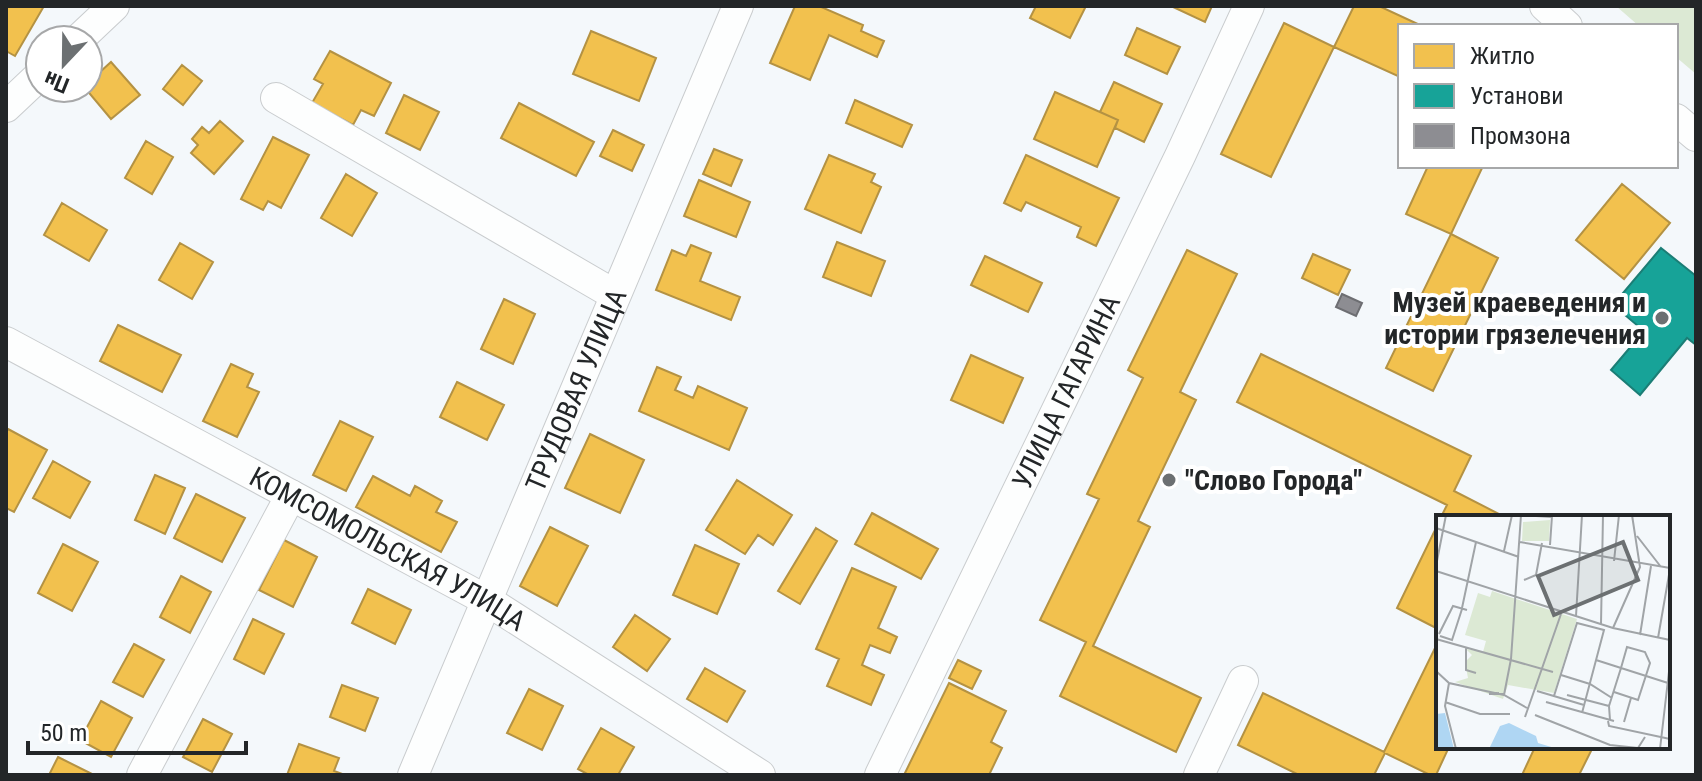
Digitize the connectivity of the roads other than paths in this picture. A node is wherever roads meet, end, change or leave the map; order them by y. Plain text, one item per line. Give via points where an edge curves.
1 (114, 6) edge
2 (738, 6) edge
3 (1249, 6) edge
4 (1545, 6) edge
5 (95, 24) edge
6 (1565, 24) edge
7 (24, 90) edge
8 (276, 98) dead end
9 (6, 107) edge
10 (1678, 121) edge
11 (1696, 136) edge
12 (615, 295) junction
13 (6, 342) edge
14 (291, 495) junction
15 (488, 601) junction
16 (1243, 681) dead end
17 (142, 775) edge
18 (413, 775) edge
19 (760, 775) edge
20 (880, 775) edge
21 (1199, 775) edge

1 - 5 street
2 - 12 street, ТРУДОВАЯ УЛИЦА
3 - 20 street, УЛИЦА ГАГАРИНА
4 - 6 street
7 - 9 street
8 - 12 street
10 - 11 street
12 - 15 street, ТРУДОВАЯ УЛИЦА
13 - 14 street, КОМСОМОЛЬСКАЯ УЛИЦА
14 - 15 street, КОМСОМОЛЬСКАЯ УЛИЦА
14 - 17 street
15 - 18 street, ТРУДОВАЯ УЛИЦА
15 - 19 street, КОМСОМОЛЬСКАЯ УЛИЦА
16 - 21 street

